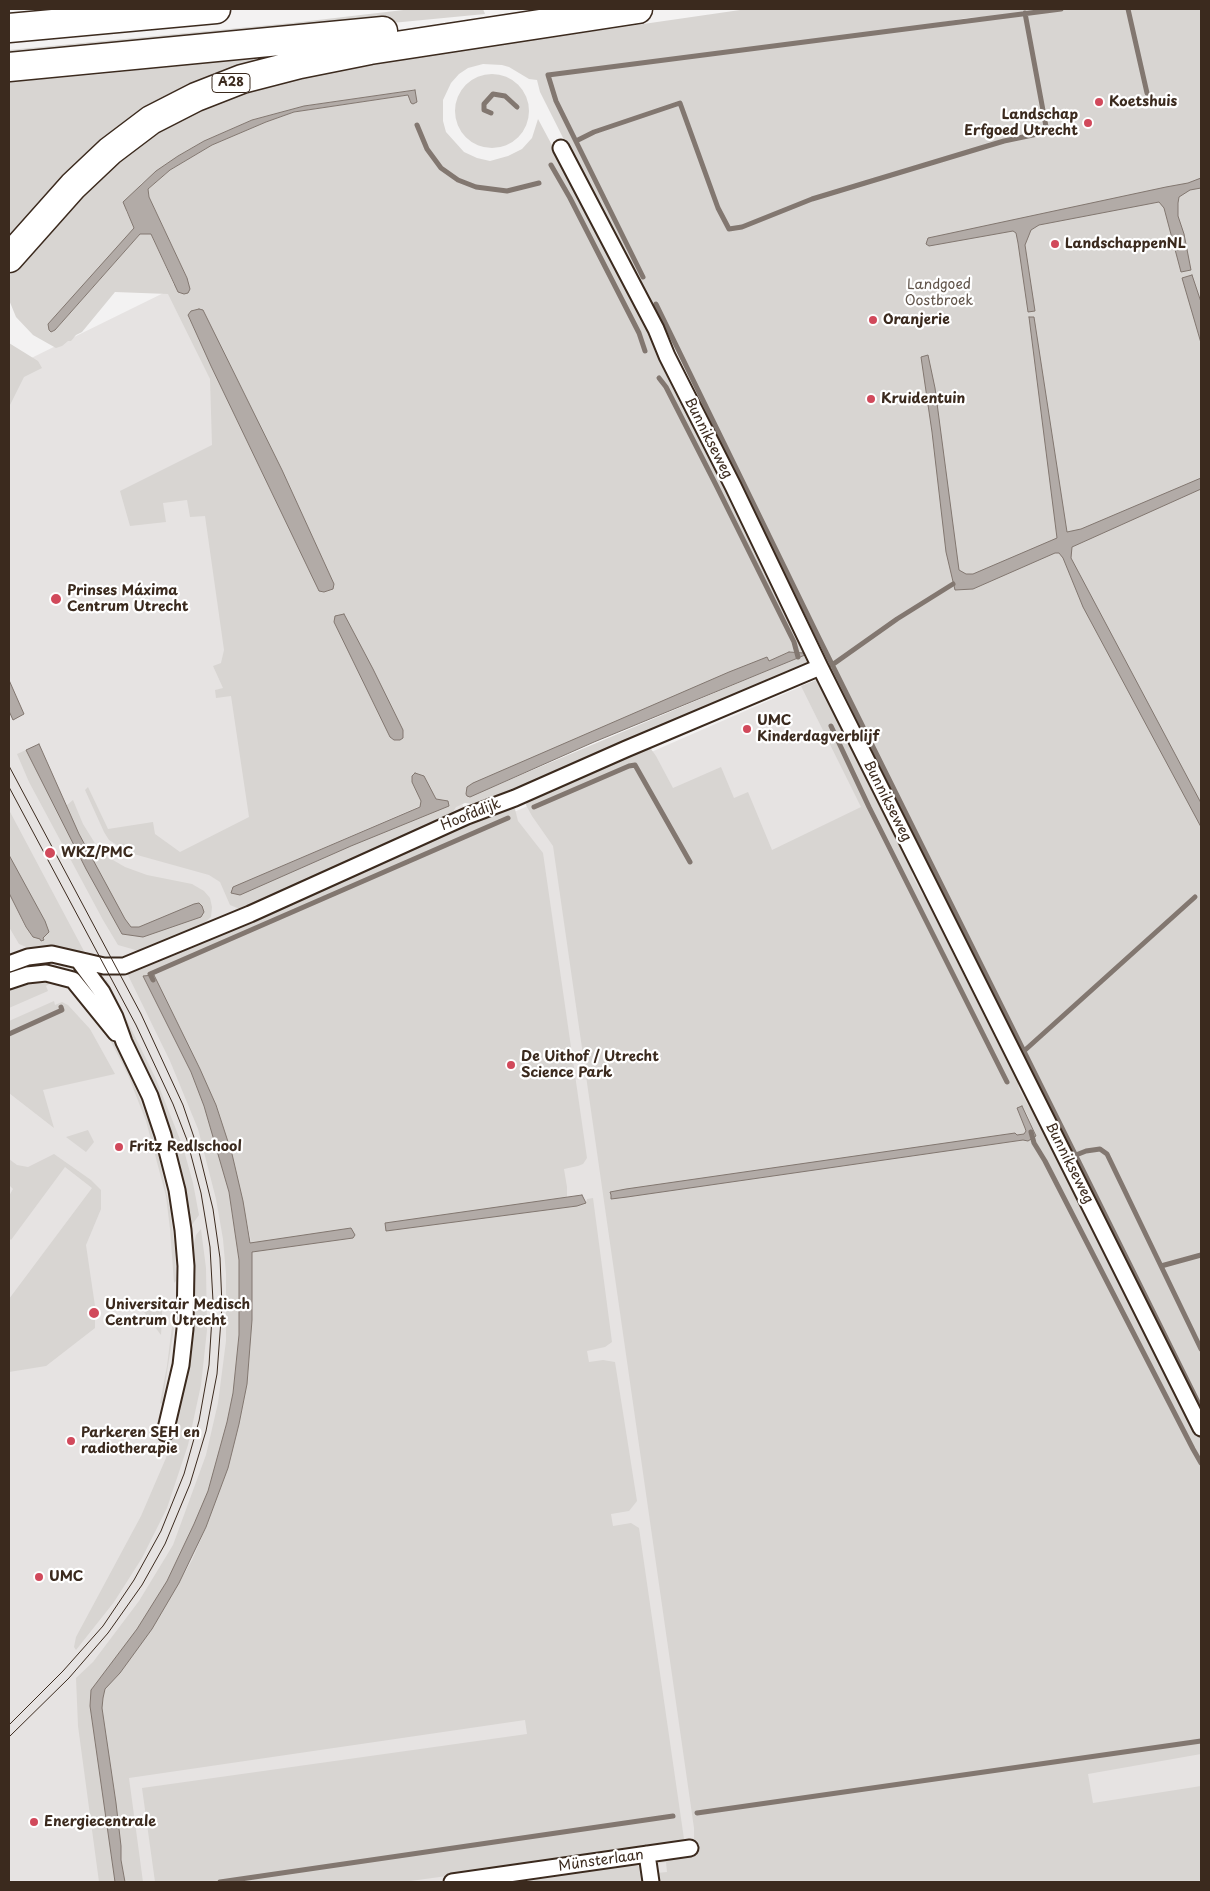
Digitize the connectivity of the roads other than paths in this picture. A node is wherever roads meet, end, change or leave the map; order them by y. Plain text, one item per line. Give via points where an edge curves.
1 (216, 9) edge
2 (595, 9) edge
3 (638, 9) edge
4 (9, 28) edge
5 (9, 67) edge
6 (561, 148) dead end
7 (9, 258) edge
8 (820, 668) junction
9 (79, 961) junction
10 (120, 966) junction
11 (10, 967) edge
12 (91, 977) junction
13 (9, 981) edge
14 (124, 1042) junction
15 (1201, 1428) edge
16 (165, 1433) dead end
17 (690, 1848) dead end
18 (647, 1854) junction
19 (452, 1882) edge
20 (651, 1882) edge

1 - 4 highway
2 - 5 highway
3 - 7 highway, A28 via 370,50 300,64 196,97 151,120 110,151 73,186
6 - 8 street, Bunnikseweg via 656,329
8 - 10 street, Hoofddijk via 467,816 250,914
8 - 15 street, Bunnikseweg
9 - 10 street
9 - 11 street via 52,954 28,957
9 - 12 street
10 - 12 street, Hoofddijk
11 - 12 street via 41,965
12 - 14 street via 115,1017
13 - 14 street via 27,975 54,974 73,980
14 - 16 street via 150,1096 163,1135 183,1230 186,1266 181,1365
17 - 18 street, Münsterlaan
18 - 19 street, Münsterlaan
18 - 20 street

